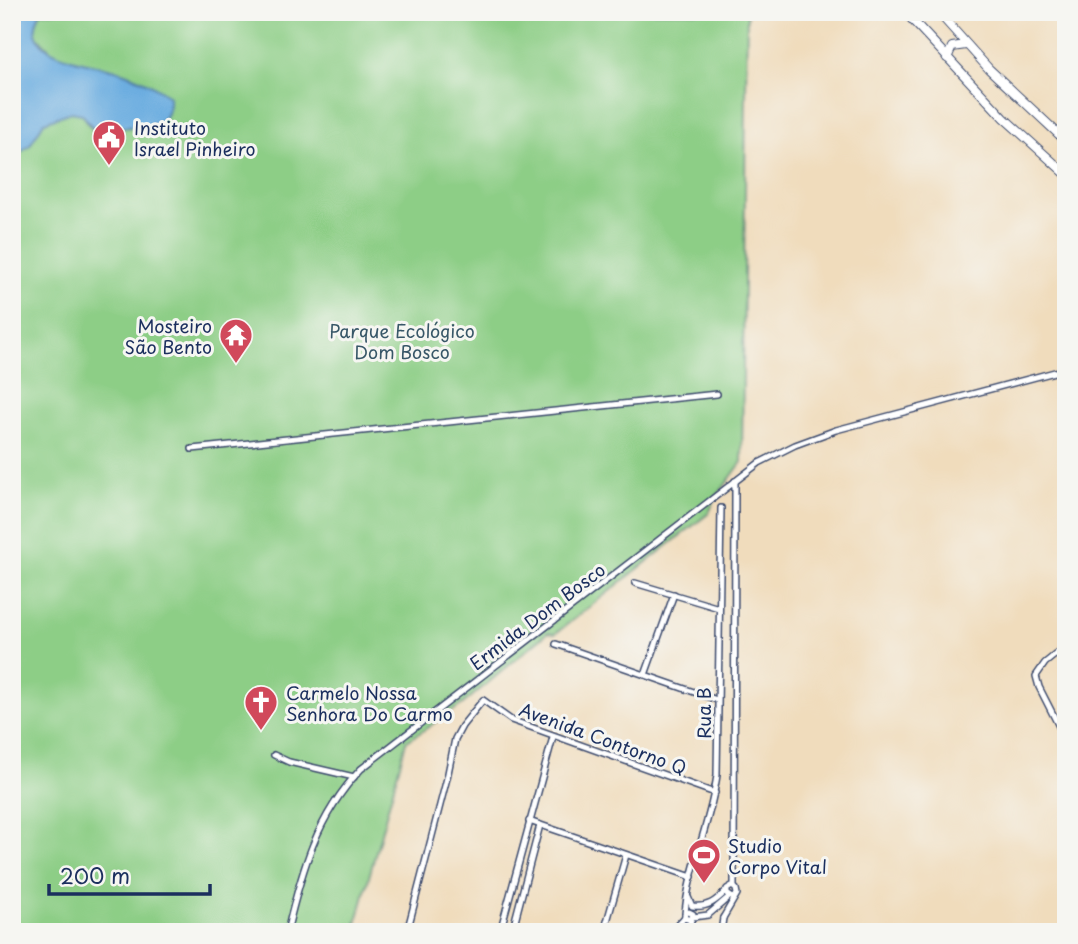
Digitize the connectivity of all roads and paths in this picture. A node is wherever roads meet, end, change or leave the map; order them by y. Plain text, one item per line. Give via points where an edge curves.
1 (905, 12) edge
2 (938, 12) edge
3 (966, 45) junction
4 (947, 58) junction
5 (1066, 141) edge
6 (1066, 174) edge
7 (1066, 369) edge
8 (717, 394) dead end
9 (191, 449) dead end
10 (735, 481) junction
11 (721, 508) dead end
12 (635, 583) dead end
13 (674, 594) junction
14 (719, 608) junction
15 (556, 644) dead end
16 (1066, 646) edge
17 (645, 675) junction
18 (717, 700) junction
19 (553, 737) junction
20 (1066, 740) edge
21 (274, 755) dead end
22 (354, 777) junction
23 (715, 793) junction
24 (529, 821) junction
25 (540, 825) junction
26 (626, 855) junction
27 (692, 877) junction
28 (730, 896) junction
29 (688, 897) junction
30 (695, 907) junction
31 (689, 916) junction
32 (288, 929) edge
33 (407, 932) edge
34 (500, 932) edge
35 (512, 932) edge
36 (604, 932) edge
37 (671, 932) edge
38 (688, 932) edge
39 (721, 932) edge

1 - 4 main road
2 - 3 main road
3 - 4 main road via 952,47
3 - 5 main road
4 - 6 main road
7 - 10 street, Ermida Dom Bosco via 836,430 776,454
8 - 9 street
10 - 22 street, Ermida Dom Bosco via 383,750
10 - 28 street via 737,894
11 - 14 street, Rua B
12 - 13 street
13 - 14 street
13 - 17 street
14 - 18 street, Rua B
15 - 17 street
16 - 20 street via 1036,676
17 - 18 street
18 - 23 street, Rua B
19 - 23 street, Avenida Contorno Q
19 - 24 street
19 - 33 street, Avenida Contorno Q via 510,720 484,700 461,726
21 - 22 street
22 - 32 street, Ermida Dom Bosco via 323,821 301,873
23 - 27 street, Rua B
24 - 25 street
24 - 34 street
25 - 26 street
25 - 35 street
26 - 27 street
26 - 36 street
27 - 29 street, Rua B
28 - 30 street
28 - 31 street via 708,915
28 - 39 street
29 - 30 street
29 - 31 street, Rua B
30 - 31 street
30 - 31 street
31 - 37 street
31 - 38 street

